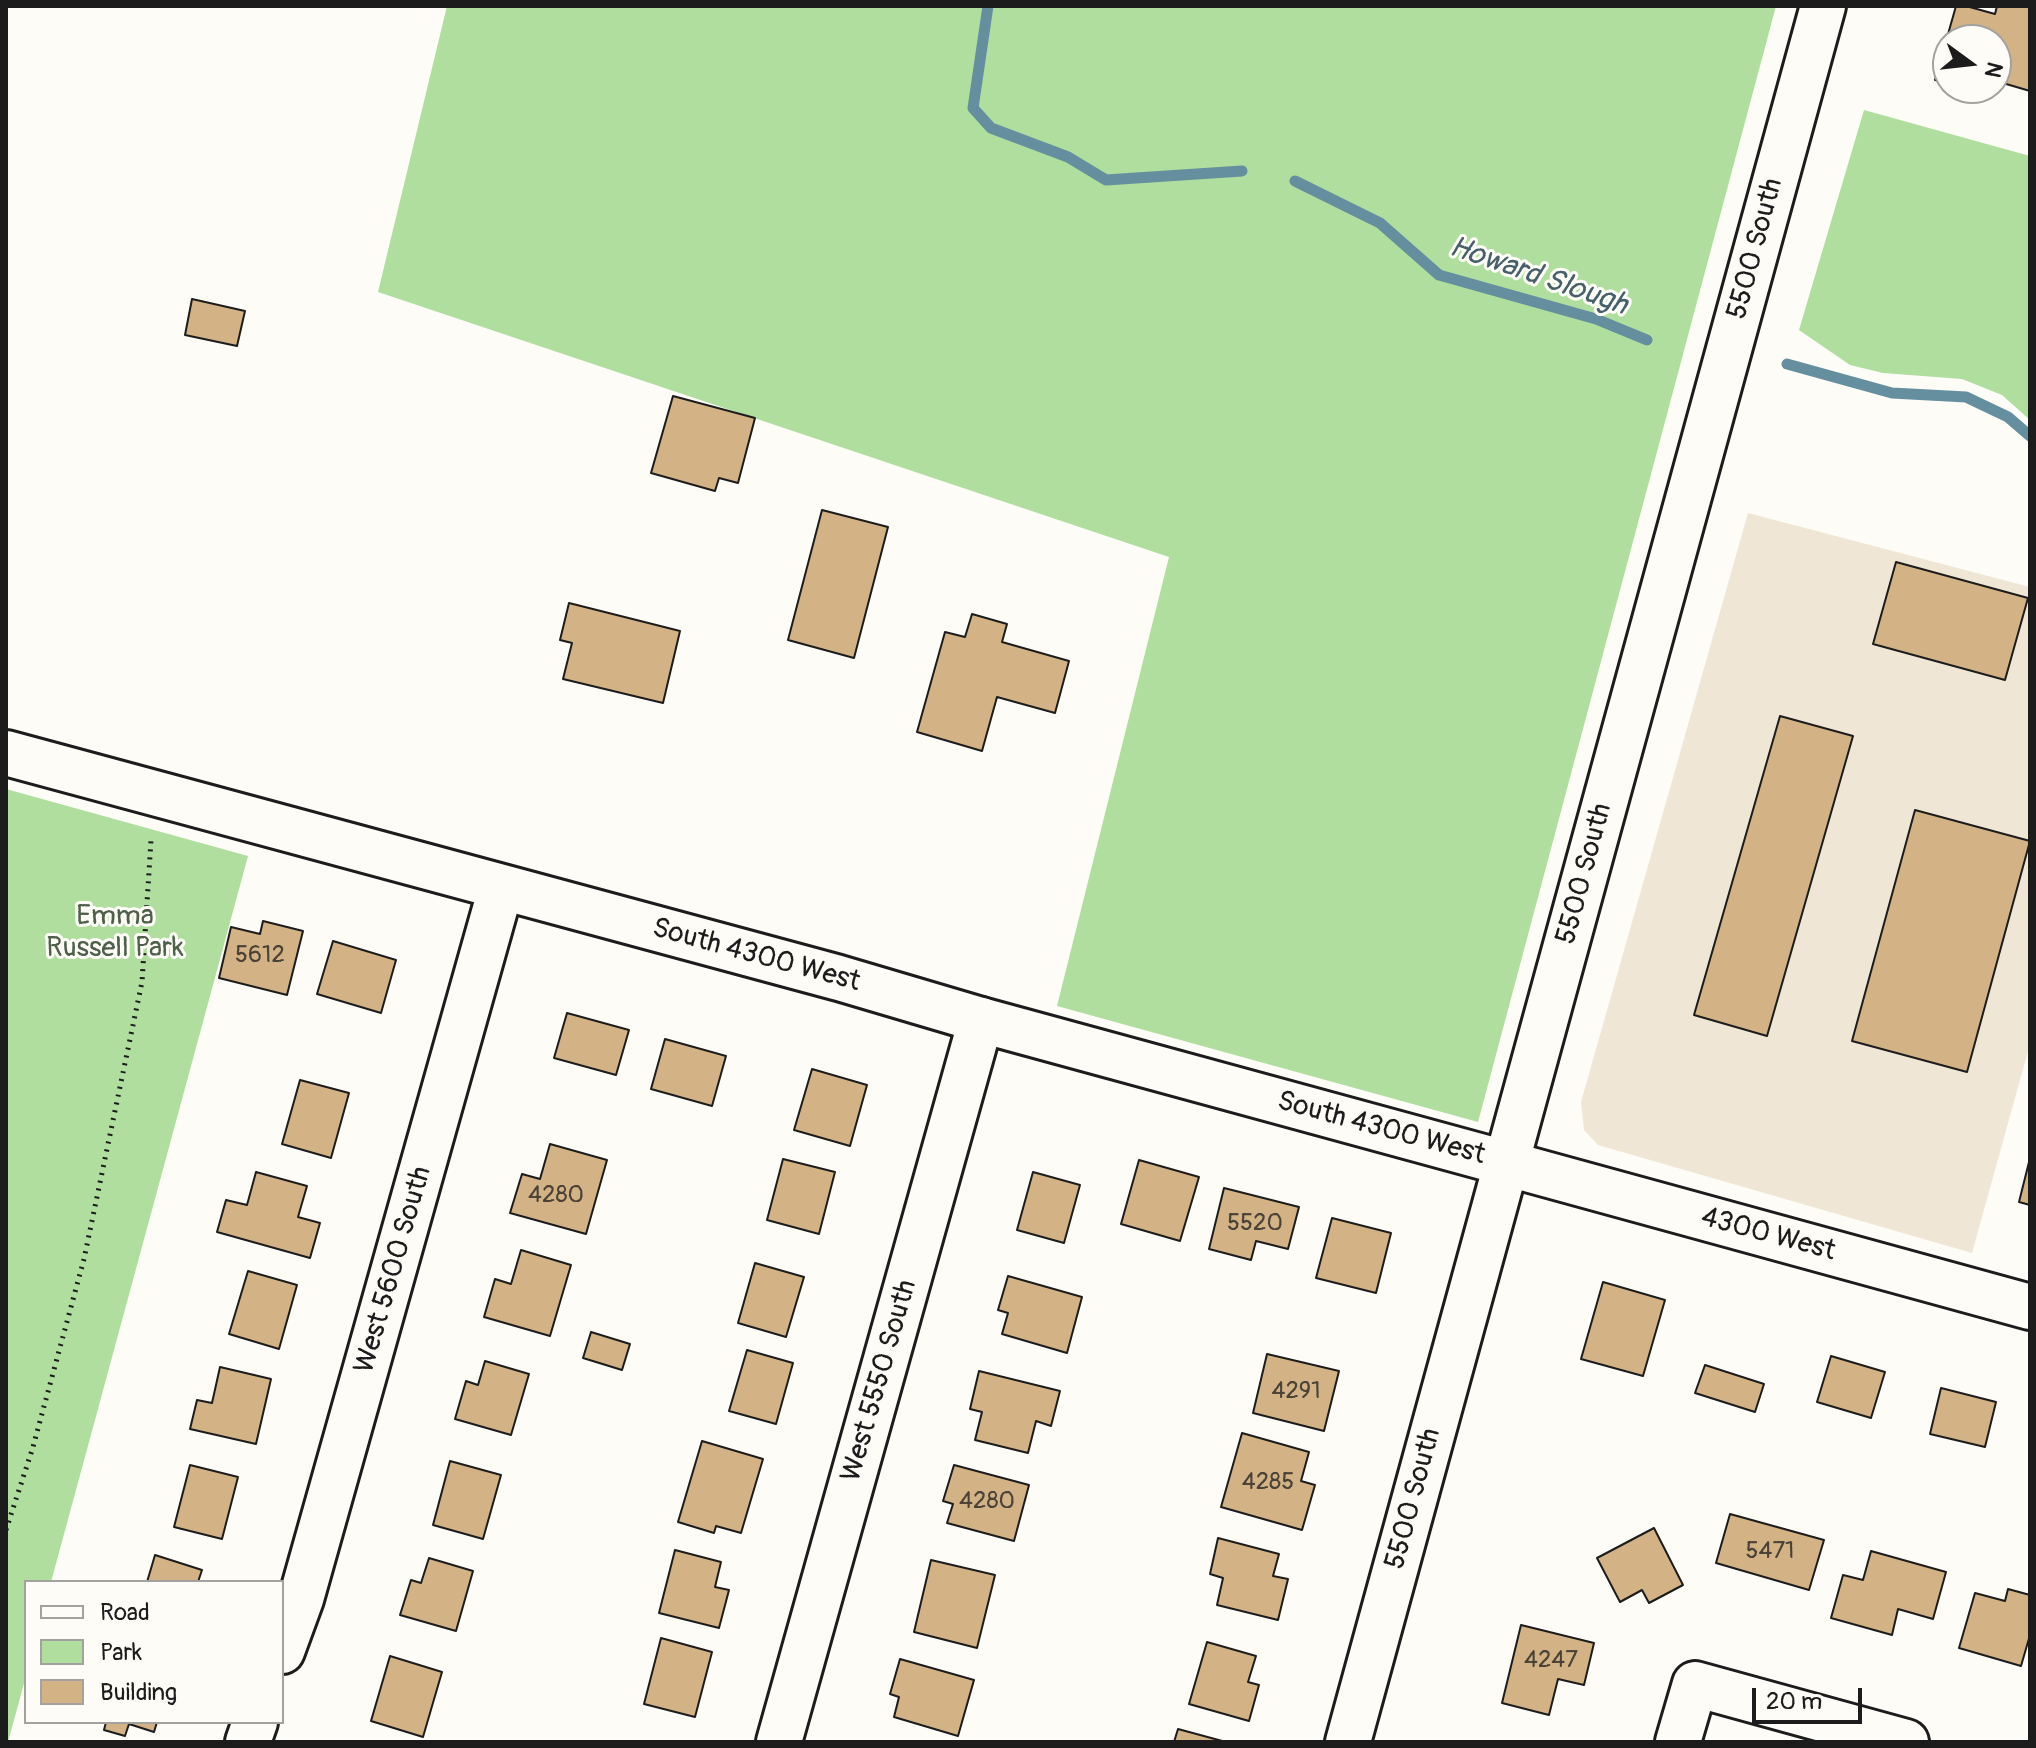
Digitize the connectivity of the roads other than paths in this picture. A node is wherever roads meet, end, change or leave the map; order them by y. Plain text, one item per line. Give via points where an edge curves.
1 (1823, 6) edge
2 (6, 753) edge
3 (501, 888) junction
4 (981, 1020) junction
5 (1505, 1163) junction
6 (2030, 1307) edge
7 (284, 1646) edge
8 (779, 1742) edge
9 (1348, 1742) edge
10 (1678, 1742) edge
11 (1906, 1742) edge

1 - 5 main road, 5500 South
2 - 3 main road, South 4300 West
3 - 4 main road, South 4300 West
3 - 7 main road, West 5600 South
4 - 5 main road, South 4300 West
4 - 8 main road, West 5550 South
5 - 6 main road, 4300 West
5 - 9 main road, 5500 South
10 - 11 main road via 1695,1684

